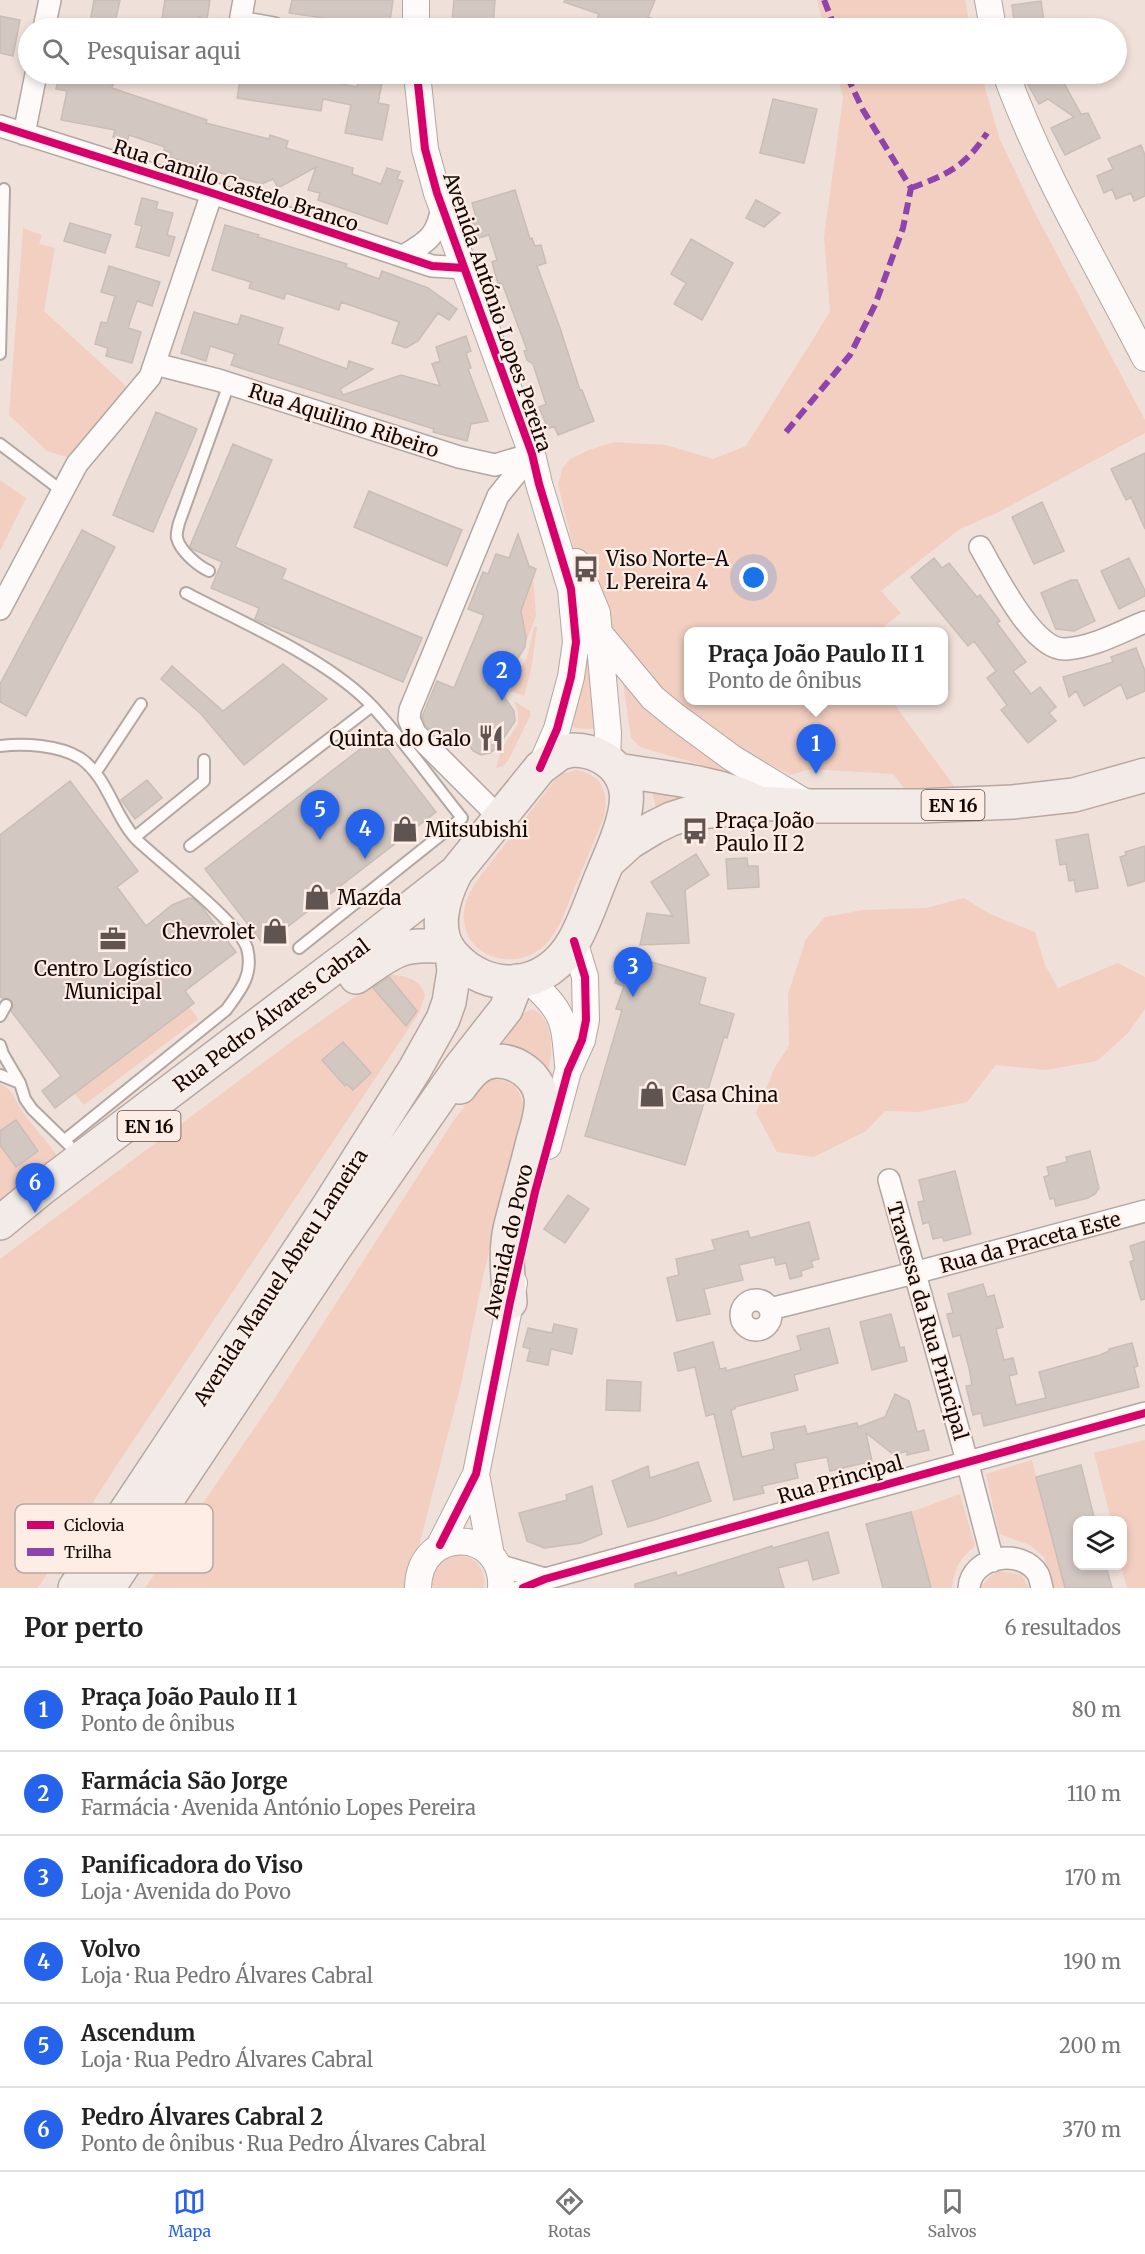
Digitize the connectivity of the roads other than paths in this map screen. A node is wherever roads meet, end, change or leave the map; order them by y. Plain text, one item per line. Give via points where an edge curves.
1 (50, 0) edge
2 (244, 0) edge
3 (416, 0) edge
4 (988, 0) edge
5 (46, 18) edge
6 (241, 18) edge
7 (416, 18) edge
8 (991, 18) edge
9 (34, 84) edge
10 (418, 84) edge
11 (1010, 84) edge
12 (0, 126) edge
13 (24, 134) junction
14 (4, 189) dead end
15 (212, 193) junction
16 (442, 207) junction
17 (405, 255) junction
18 (464, 268) junction
19 (0, 354) edge
20 (1145, 358) edge
21 (155, 364) junction
22 (229, 384) junction
23 (0, 444) edge
24 (532, 454) junction
25 (539, 484) junction
26 (63, 491) junction
27 (980, 547) dead end
28 (209, 571) dead end
29 (186, 593) dead end
30 (0, 609) edge
31 (1145, 622) edge
32 (599, 633) junction
33 (141, 704) dead end
34 (372, 706) junction
35 (0, 746) edge
36 (204, 760) dead end
37 (612, 765) junction
38 (540, 768) junction
39 (96, 772) junction
40 (1145, 774) edge
41 (758, 803) junction
42 (811, 806) junction
43 (478, 826) junction
44 (135, 837) junction
45 (190, 846) dead end
46 (607, 864) junction
47 (456, 872) junction
48 (574, 941) junction
49 (299, 948) dead end
50 (450, 950) junction
51 (523, 980) junction
52 (6, 1005) dead end
53 (0, 1016) edge
54 (0, 1045) edge
55 (568, 1071) junction
56 (0, 1075) edge
57 (20, 1083) junction
58 (73, 1149) junction
59 (889, 1180) dead end
60 (1145, 1211) edge
61 (358, 1215) junction
62 (0, 1223) edge
63 (0, 1229) edge
64 (914, 1273) junction
65 (510, 1302) junction
66 (770, 1310) dead end
67 (1145, 1413) edge
68 (967, 1461) junction
69 (476, 1474) junction
70 (131, 1504) edge
71 (164, 1504) edge
72 (440, 1545) junction
73 (993, 1561) junction
74 (497, 1569) edge
75 (85, 1573) edge
76 (118, 1573) edge
77 (545, 1579) junction
78 (75, 1588) edge
79 (108, 1588) edge
80 (418, 1588) edge
81 (524, 1588) edge
82 (969, 1588) edge
83 (1042, 1588) edge

1 - 5 street
2 - 6 street
3 - 7 street
4 - 8 street
9 - 13 street
10 - 16 street, Avenida António Lopes Pereira via 425,149
11 - 20 street via 1061,198
12 - 13 street, Rua Camilo Castelo Branco
13 - 15 street, Rua Camilo Castelo Branco
14 - 19 lane
15 - 17 street, Rua Camilo Castelo Branco
15 - 21 street
16 - 17 street via 430,238
16 - 18 street, Avenida António Lopes Pereira
17 - 18 street, Rua Camilo Castelo Branco via 432,266
18 - 24 street, Avenida António Lopes Pereira
21 - 22 street, Rua Aquilino Ribeiro
21 - 26 street via 150,377 77,464
22 - 24 street, Rua Aquilino Ribeiro via 459,457 495,465
22 - 28 lane via 177,538 186,554
23 - 26 lane
24 - 25 street, Avenida António Lopes Pereira
24 - 43 street via 498,496 410,710 415,733
25 - 32 street, Avenida António Lopes Pereira via 597,613
25 - 38 street, Avenida António Lopes Pereira via 571,590 576,642 557,729
26 - 30 street
27 - 31 street via 1027,623 1049,645 1065,650 1097,642
29 - 34 lane via 303,655
32 - 37 street, Avenida António Lopes Pereira
32 - 42 street via 660,704 732,758
33 - 39 lane
34 - 43 lane
34 - 45 lane
35 - 39 lane via 65,751
36 - 44 lane via 204,781
37 - 38 main road, EN 16 via 591,752 573,750 560,753
37 - 41 main road, EN 16 via 741,795
37 - 46 main road, EN 16 via 626,787 627,806
38 - 43 main road, EN 16
39 - 44 lane
40 - 42 main road, EN 16 via 1042,800
41 - 42 main road, EN 16
41 - 46 main road, EN 16 via 671,819 630,842
43 - 47 main road, EN 16
43 - 49 lane
44 - 58 lane via 231,927 246,945 250,965 245,984 226,1010
46 - 48 main road, EN 16
47 - 50 main road, EN 16 via 442,908
47 - 58 main road, Rua Pedro Álvares Cabral / EN 16 via 357,950
48 - 51 main road, EN 16 via 555,963
48 - 55 street, Avenida do Povo via 585,977 586,1020 582,1041
50 - 51 main road via 466,968 481,977
50 - 63 main road, Rua Pedro Álvares Cabral / EN 16 via 420,944 394,951
50 - 70 main road, Avenida Manuel Abreu Lameira via 454,971 449,1002 415,1069
51 - 55 street, Avenida do Povo via 550,1000 561,1014
51 - 61 main road, Avenida Manuel Abreu Lameira
52 - 53 lane
54 - 57 lane
55 - 65 street, Avenida do Povo
56 - 57 lane
57 - 58 lane via 32,1109
58 - 62 main road, Rua Pedro Álvares Cabral / EN 16
59 - 64 street, Travessa da Rua Principal
60 - 64 street, Rua da Praceta Este
61 - 65 main road via 406,1163 478,1066 493,1061 513,1063 537,1083 541,1098 539,1120 510,1232
61 - 71 main road, Avenida Manuel Abreu Lameira
64 - 66 street, Rua da Praceta Este
64 - 68 street, Travessa da Rua Principal
65 - 69 street, Avenida do Povo
67 - 68 street, Rua Principal
68 - 73 street, Travessa da Rua Principal
68 - 77 street, Rua Principal
69 - 72 street, Avenida do Povo
69 - 74 street, Avenida do Povo
72 - 74 street via 473,1543
72 - 80 street, Avenida do Povo via 422,1563
73 - 82 street via 982,1565 969,1579
73 - 83 street via 1006,1557 1025,1561 1038,1574
74 - 77 street
75 - 78 main road, Avenida Manuel Abreu Lameira
76 - 79 main road, Avenida Manuel Abreu Lameira
77 - 81 street, Rua Principal

